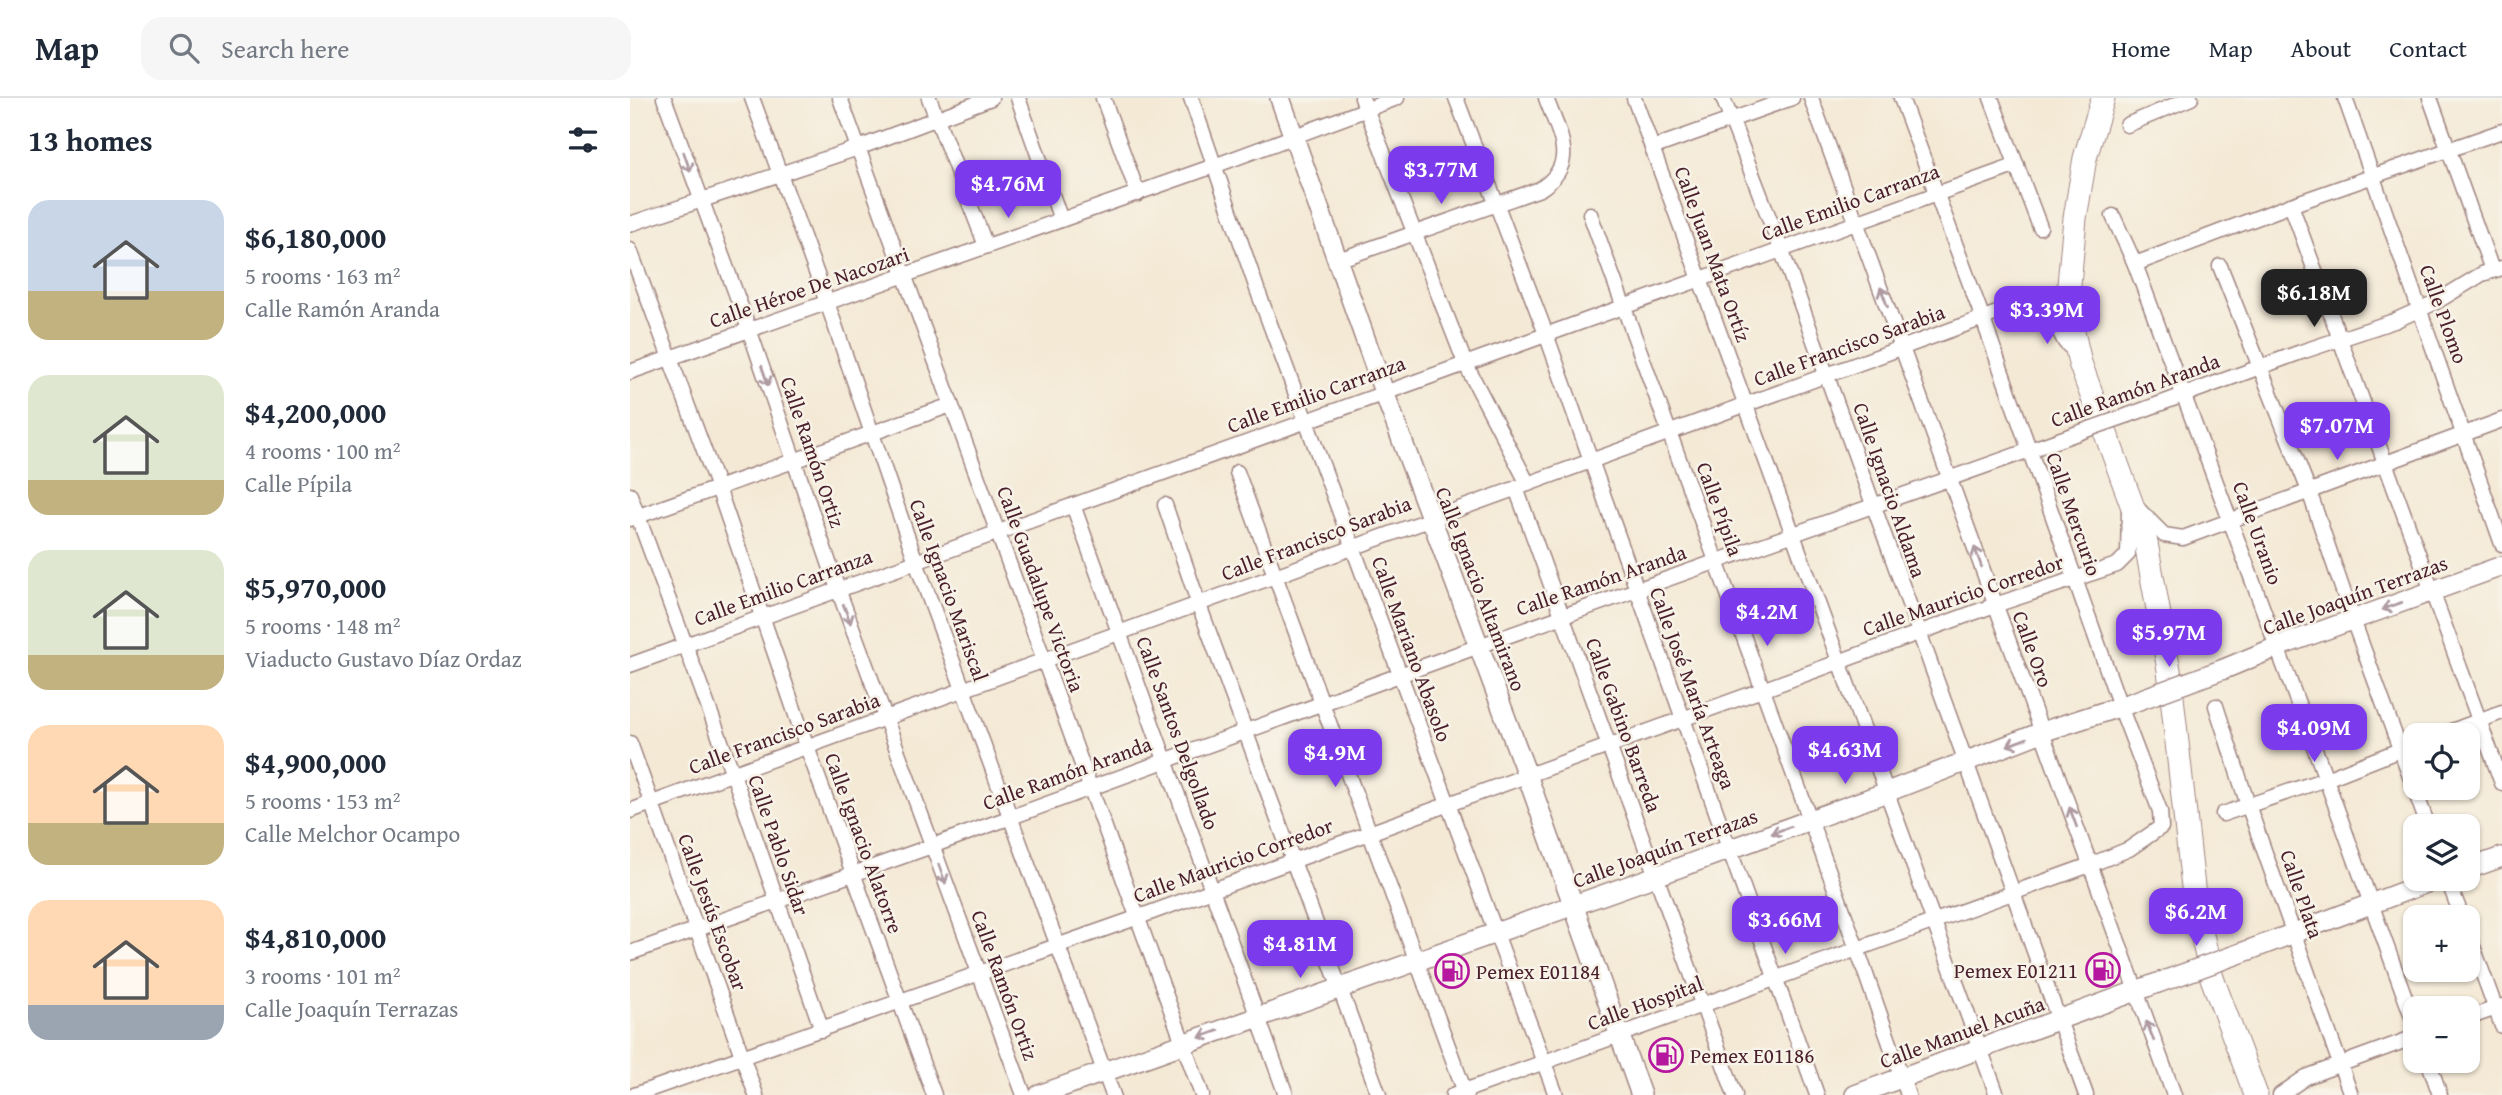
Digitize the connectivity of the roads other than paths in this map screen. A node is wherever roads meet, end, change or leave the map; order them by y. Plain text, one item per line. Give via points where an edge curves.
1 (664, 98) edge
2 (752, 98) edge
3 (840, 98) edge
4 (929, 98) edge
5 (991, 98) edge
6 (1018, 98) edge
7 (1103, 98) edge
8 (1191, 98) edge
9 (1280, 98) edge
10 (1397, 98) edge
11 (1456, 98) edge
12 (1546, 98) edge
13 (1634, 98) edge
14 (1723, 98) edge
15 (1792, 98) edge
16 (1811, 98) edge
17 (1901, 98) edge
18 (1991, 98) edge
19 (2103, 98) edge
20 (2191, 98) edge
21 (2345, 98) edge
22 (2430, 98) edge
23 (2170, 102) edge
24 (1364, 104) edge
25 (937, 118) junction
26 (1732, 119) junction
27 (2127, 125) dead end
28 (2502, 131) edge
29 (1293, 135) junction
30 (858, 148) junction
31 (1652, 148) junction
32 (2449, 150) junction
33 (2017, 165) junction
34 (1214, 166) junction
35 (779, 174) junction
36 (2373, 177) junction
37 (1138, 194) junction
38 (1936, 194) junction
39 (700, 201) junction
40 (1496, 204) junction
41 (2291, 205) junction
42 (1590, 214) dead end
43 (2113, 216) dead end
44 (1061, 220) junction
45 (1857, 222) junction
46 (630, 224) edge
47 (2040, 227) dead end
48 (1414, 234) junction
49 (986, 246) junction
50 (1781, 249) junction
51 (631, 259) edge
52 (1338, 260) junction
53 (2135, 264) junction
54 (2220, 266) dead end
55 (2497, 269) edge
56 (904, 276) junction
57 (1700, 278) junction
58 (827, 302) junction
59 (1623, 306) junction
60 (2420, 311) junction
61 (1983, 319) junction
62 (749, 329) junction
63 (1546, 334) junction
64 (2339, 338) junction
65 (2076, 346) junction
66 (1903, 348) junction
67 (670, 358) junction
68 (1465, 363) junction
69 (2260, 366) junction
70 (630, 372) edge
71 (1827, 376) junction
72 (1384, 392) junction
73 (2184, 394) junction
74 (951, 405) junction
75 (1746, 405) junction
76 (2502, 420) edge
77 (1305, 421) junction
78 (870, 432) junction
79 (1670, 433) junction
80 (2464, 433) junction
81 (2030, 450) junction
82 (793, 460) junction
83 (1591, 462) junction
84 (2385, 463) junction
85 (1237, 472) dead end
86 (1950, 479) junction
87 (1522, 486) junction
88 (718, 488) junction
89 (2309, 491) junction
90 (630, 495) edge
91 (2130, 502) junction
92 (1073, 505) junction
93 (1165, 505) dead end
94 (1874, 506) junction
95 (634, 518) edge
96 (1430, 518) junction
97 (2231, 520) junction
98 (997, 532) junction
99 (1794, 534) junction
100 (2502, 544) edge
101 (1352, 547) junction
102 (916, 562) junction
103 (1716, 562) junction
104 (2502, 566) edge
105 (1276, 576) junction
106 (2074, 578) junction
107 (838, 589) junction
108 (1636, 591) junction
109 (2432, 591) junction
110 (1199, 605) junction
111 (1995, 605) junction
112 (1563, 616) junction
113 (761, 617) junction
114 (2353, 620) junction
115 (1119, 631) junction
116 (1918, 633) junction
117 (685, 645) junction
118 (1479, 646) junction
119 (2277, 647) junction
120 (1044, 660) junction
121 (1841, 660) junction
122 (630, 665) edge
123 (1400, 675) junction
124 (1763, 689) junction
125 (963, 690) junction
126 (1323, 703) junction
127 (2124, 705) junction
128 (2216, 706) dead end
129 (2502, 712) edge
130 (886, 717) junction
131 (1682, 719) junction
132 (2480, 721) junction
133 (2474, 723) edge
134 (1244, 731) junction
135 (2042, 732) junction
136 (630, 743) edge
137 (1608, 746) junction
138 (807, 747) junction
139 (2403, 748) edge
140 (2400, 749) junction
141 (1165, 760) junction
142 (1965, 762) junction
143 (733, 775) junction
144 (1527, 775) junction
145 (2326, 779) junction
146 (2502, 783) edge
147 (1090, 787) junction
148 (1887, 792) junction
149 (652, 803) junction
150 (1448, 804) junction
151 (2248, 805) junction
152 (630, 811) edge
153 (2223, 814) dead end
154 (2424, 814) edge
155 (1010, 817) junction
156 (1811, 819) junction
157 (1369, 832) junction
158 (932, 846) junction
159 (1730, 849) junction
160 (2129, 849) joint
161 (2502, 857) edge
162 (1292, 859) junction
163 (2090, 865) junction
164 (2480, 865) edge
165 (852, 874) junction
166 (1656, 876) junction
167 (1212, 890) junction
168 (2403, 891) edge
169 (2013, 892) junction
170 (777, 901) junction
171 (2371, 902) junction
172 (1574, 905) junction
173 (1136, 918) junction
174 (1935, 921) junction
175 (697, 930) junction
176 (1495, 931) junction
177 (2293, 933) junction
178 (1056, 946) junction
179 (1857, 949) junction
180 (630, 953) edge
181 (1416, 960) junction
182 (2480, 962) edge
183 (979, 974) junction
184 (1776, 978) junction
185 (1339, 988) junction
186 (2136, 992) junction
187 (2405, 996) edge
188 (900, 1002) junction
189 (1703, 1004) junction
190 (2499, 1007) edge
191 (2480, 1014) edge
192 (1258, 1017) junction
193 (2059, 1021) junction
194 (2502, 1026) edge
195 (821, 1030) junction
196 (1619, 1035) junction
197 (2403, 1041) edge
198 (1184, 1043) junction
199 (1981, 1049) junction
200 (742, 1055) junction
201 (1544, 1062) junction
202 (2340, 1064) junction
203 (1104, 1071) junction
204 (2432, 1073) edge
205 (1905, 1087) edge
206 (654, 1092) edge
207 (1461, 1093) edge
208 (634, 1095) edge
209 (756, 1095) edge
210 (934, 1095) edge
211 (1024, 1095) edge
212 (1039, 1095) edge
213 (1112, 1095) edge
214 (1202, 1095) edge
215 (1286, 1095) edge
216 (1378, 1095) edge
217 (1556, 1095) edge
218 (1641, 1095) edge
219 (1735, 1095) edge
220 (1817, 1095) edge
221 (1855, 1095) edge
222 (1997, 1095) edge
223 (2086, 1095) edge
224 (2174, 1095) edge
225 (2256, 1095) edge
226 (2280, 1095) edge
227 (2351, 1095) edge
228 (2440, 1095) edge

1 -> 39 street, Calle Ramón Ortiz
2 - 35 street, Calle Ignacio Mariscal
3 - 30 street, Calle Guadalupe Victoria
4 - 25 street
5 - 25 street
6 - 44 street
7 - 37 street
8 - 34 street, Calle Mariano Abasolo
9 - 29 street, Calle Ignacio Altamirano
10 - 24 street, Calle Héroe De Nacozari
11 - 40 street, Calle José María Arteaga
12 - 40 street via 1564,155 1558,175 1539,189
13 - 31 street, Calle Juan Mata Ortíz
14 - 26 street, Calle Ignacio Aldama
15 - 26 street
16 - 45 street, Calle Oro
17 - 38 street, Calle Mercurio
18 - 33 street
19 - 65 main road via 2085,158 2072,240 2068,296
20 - 23 street
21 - 36 street, Calle Plomo
22 - 32 street
23 - 27 street
24 - 29 street, Calle Héroe De Nacozari
24 - 48 street, Calle Gabino Barreda
25 - 30 street
25 - 49 street
26 - 31 street
26 - 50 street, Calle Ignacio Aldama
28 - 32 street
29 - 34 street, Calle Héroe De Nacozari
29 - 52 street, Calle Ignacio Altamirano
30 - 35 street
30 - 56 street, Calle Guadalupe Victoria
31 - 57 street, Calle Juan Mata Ortíz
32 - 36 street
32 - 55 street
33 - 38 street, Calle Emilio Carranza
33 - 47 street
34 - 37 street, Calle Héroe De Nacozari
34 - 77 street, Calle Mariano Abasolo
35 - 39 street
35 - 58 street, Calle Ignacio Mariscal
36 - 41 street
36 - 60 street, Calle Plomo
37 - 44 street, Calle Héroe De Nacozari
38 - 45 street, Calle Emilio Carranza
38 - 61 street, Calle Mercurio
39 - 46 street
39 - 62 street, Calle Ramón Ortiz
40 - 48 street
40 - 63 street, Calle José María Arteaga
41 - 53 street
41 - 64 street
42 - 59 street, Calle Pípila
43 - 53 street, Calle Uranio
44 - 49 street, Calle Héroe De Nacozari
45 - 50 street, Calle Emilio Carranza
66 -> 45 street, Calle Oro
48 - 52 street
48 - 68 street, Calle Gabino Barreda
49 - 56 street, Calle Héroe De Nacozari
50 - 57 street, Calle Emilio Carranza
50 - 71 street, Calle Ignacio Aldama
51 - 67 street, Calle Ignacio Alatorre
52 - 72 street, Calle Ignacio Altamirano
53 - 73 street, Calle Uranio
54 - 69 street
55 - 60 street, Calle Ramón Aranda
56 - 58 street, Calle Héroe De Nacozari
56 - 74 street, Calle Guadalupe Victoria
57 - 59 street, Calle Emilio Carranza
57 - 75 street, Calle Juan Mata Ortíz
58 - 62 street, Calle Héroe De Nacozari
58 - 78 street, Calle Ignacio Mariscal
59 - 63 street, Calle Emilio Carranza
59 - 79 street, Calle Pípila
60 - 64 street, Calle Ramón Aranda
60 - 80 street, Calle Plomo
61 - 65 street, Calle Francisco Sarabia via 2030,301 2042,303 2065,342
61 - 66 street, Calle Francisco Sarabia
61 - 81 street, Calle Mercurio
62 - 67 street, Calle Héroe De Nacozari
62 -> 82 street, Calle Ramón Ortiz
63 - 68 street, Calle Emilio Carranza
63 - 83 street, Calle José María Arteaga
64 - 69 street, Calle Ramón Aranda
64 - 84 street
65 - 91 main road
66 - 71 street, Calle Francisco Sarabia
66 - 86 street, Calle Oro
67 - 70 street, Calle Héroe De Nacozari
67 - 88 street, Calle Ignacio Alatorre
68 - 72 street, Calle Emilio Carranza
68 - 87 street, Calle Gabino Barreda
69 - 73 street, Calle Ramón Aranda
69 - 89 street
71 - 75 street, Calle Francisco Sarabia
71 - 94 street, Calle Ignacio Aldama
72 - 77 street, Calle Emilio Carranza
72 - 96 street, Calle Ignacio Altamirano
73 - 81 street, Calle Ramón Aranda, bridge
73 - 97 street, Calle Uranio
74 - 78 street
74 - 98 street, Calle Guadalupe Victoria
75 - 79 street, Calle Francisco Sarabia
75 - 99 street, Calle Juan Mata Ortíz
76 - 80 street
77 - 92 street, Calle Emilio Carranza
77 - 101 street, Calle Mariano Abasolo
78 - 82 street
78 - 102 street, Calle Ignacio Mariscal
79 - 83 street, Calle Francisco Sarabia
79 - 103 street, Calle Pípila
80 - 84 street
80 - 100 street, Calle Plomo
81 - 86 street, Calle Ramón Aranda
81 - 106 street, Calle Mercurio
82 - 88 street
82 - 107 street, Calle Ramón Ortiz
83 - 87 street, Calle Francisco Sarabia
83 - 108 street, Calle José María Arteaga
84 - 89 street
84 - 109 street
85 - 105 street
86 - 94 street, Calle Ramón Aranda
111 -> 86 street, Calle Oro
87 - 96 street, Calle Francisco Sarabia
87 - 112 street, Calle Gabino Barreda
88 - 95 street
88 - 113 street, Calle Ignacio Alatorre
89 - 97 street
89 - 114 street
90 - 95 street, Calle Pablo Sidar
91 - 97 street via 2164,535 2183,538
91 - 106 street, Calle Mauricio Corredor via 2126,558
91 - 225 main road via 2146,543 2169,670 2195,905 2212,978
92 - 98 street, Calle Emilio Carranza
92 - 115 street, Calle Santos Delgollado
93 - 110 street
94 - 99 street, Calle Ramón Aranda
94 - 116 street, Calle Ignacio Aldama
95 - 117 street, Calle Pablo Sidar
96 - 101 street, Calle Francisco Sarabia
96 - 118 street, Calle Ignacio Altamirano
97 - 119 street, Calle Uranio
98 - 102 street, Calle Emilio Carranza
98 - 120 street, Calle Guadalupe Victoria
99 - 103 street, Calle Ramón Aranda
99 - 121 street, Calle Juan Mata Ortíz
101 - 105 street, Calle Francisco Sarabia
101 - 123 street, Calle Mariano Abasolo
102 - 107 street, Calle Emilio Carranza
102 - 125 street, Calle Ignacio Mariscal
103 - 108 street, Calle Ramón Aranda
103 - 124 street, Calle Pípila
104 - 109 street, Calle Joaquín Terrazas
105 - 110 street, Calle Francisco Sarabia
105 - 126 street
106 - 111 street, Calle Mauricio Corredor
106 - 127 street, Calle Mercurio
107 - 113 street, Calle Emilio Carranza
107 -> 130 street, Calle Ramón Ortiz
108 - 112 street, Calle Ramón Aranda
108 - 131 street, Calle José María Arteaga
109 -> 114 street, Calle Joaquín Terrazas
109 - 132 street
110 - 115 street, Calle Francisco Sarabia
110 - 134 street
111 - 116 street, Calle Mauricio Corredor
111 - 135 street, Calle Oro
112 - 118 street, Calle Ramón Aranda
112 - 137 street, Calle Gabino Barreda
113 - 117 street, Calle Emilio Carranza
113 - 138 street, Calle Ignacio Alatorre
114 - 119 street, Calle Joaquín Terrazas
114 - 140 street
115 - 120 street, Calle Francisco Sarabia
115 - 141 street, Calle Santos Delgollado
116 - 121 street, Calle Mauricio Corredor
116 - 142 street, Calle Ignacio Aldama
117 - 122 street, Calle Emilio Carranza
117 - 143 street, Calle Pablo Sidar
118 - 123 street, Calle Ramón Aranda
118 - 144 street, Calle Ignacio Altamirano
119 - 127 street, Calle Joaquín Terrazas, bridge
119 - 145 street, Calle Uranio
120 - 125 street, Calle Francisco Sarabia
120 - 147 street, Calle Guadalupe Victoria
121 - 124 street, Calle Mauricio Corredor
121 - 148 street, Calle Juan Mata Ortíz
123 - 126 street, Calle Ramón Aranda
123 - 150 street, Calle Mariano Abasolo
124 - 131 street, Calle Mauricio Corredor
124 - 156 street, Calle Pípila
125 - 130 street, Calle Francisco Sarabia
125 - 155 street, Calle Ignacio Mariscal
126 - 134 street, Calle Ramón Aranda
126 - 157 street
127 - 135 street, Calle Joaquín Terrazas
127 - 160 street, Calle Mercurio via 2163,819 2158,831
128 - 151 street, Calle Plata
129 - 132 street
130 - 138 street, Calle Francisco Sarabia
130 - 158 street, Calle Ramón Ortiz
131 - 137 street, Calle Mauricio Corredor
131 - 159 street, Calle José María Arteaga
132 - 133 street
132 - 146 street
134 - 141 street, Calle Ramón Aranda
134 - 162 street
135 -> 142 street, Calle Joaquín Terrazas
163 -> 135 street, Calle Oro
136 - 149 street, Calle Jesús Escobar
137 - 144 street, Calle Mauricio Corredor
137 - 166 street, Calle Gabino Barreda
138 - 143 street, Calle Francisco Sarabia
138 - 165 street, Calle Ignacio Alatorre
139 - 140 street
140 - 145 street
140 - 154 street
141 - 147 street, Calle Ramón Aranda
141 - 167 street, Calle Santos Delgollado
142 - 148 street, Calle Joaquín Terrazas
142 - 169 street, Calle Ignacio Aldama
143 - 149 street, Calle Francisco Sarabia
143 - 170 street, Calle Pablo Sidar
144 - 150 street, Calle Mauricio Corredor
144 - 172 street, Calle Ignacio Altamirano
145 - 151 street
145 - 171 street, Calle Uranio
147 - 155 street, Calle Ramón Aranda
147 - 173 street, Calle Guadalupe Victoria
148 - 156 street, Calle Joaquín Terrazas
148 - 174 street, Calle Juan Mata Ortíz
149 - 152 street, Calle Francisco Sarabia
149 - 175 street, Calle Jesús Escobar
150 - 157 street, Calle Mauricio Corredor
150 - 176 street, Calle Mariano Abasolo
151 - 153 street
151 - 177 street, Calle Plata
155 - 158 street, Calle Ramón Aranda
155 - 178 street, Calle Ignacio Mariscal
156 -> 159 street, Calle Joaquín Terrazas
156 - 179 street, Calle Pípila
157 - 162 street, Calle Mauricio Corredor
157 - 181 street
158 - 165 street, Calle Ramón Aranda
158 -> 183 street, Calle Ramón Ortiz
159 - 166 street, Calle Joaquín Terrazas
159 - 184 street, Calle José María Arteaga
160 - 163 street, Calle Hospital
161 - 164 street
162 - 167 street, Calle Mauricio Corredor
162 - 185 street
163 - 169 street, Calle Hospital
163 - 186 street, Calle Oro
165 - 170 street, Calle Ramón Aranda
165 - 188 street, Calle Ignacio Alatorre
166 - 172 street, Calle Joaquín Terrazas
166 - 189 street, Calle Gabino Barreda
167 - 173 street, Calle Mauricio Corredor
167 - 192 street, Calle Santos Delgollado
168 - 171 street, Calle Manuel Acuña
169 - 174 street, Calle Hospital
169 - 193 street, Calle Ignacio Aldama
170 - 175 street, Calle Ramón Aranda
170 - 195 street, Calle Pablo Sidar
171 - 177 street, Calle Manuel Acuña
171 - 187 street, Calle Uranio
172 - 176 street, Calle Joaquín Terrazas
172 - 196 street, Calle Ignacio Altamirano
173 - 178 street, Calle Mauricio Corredor
173 - 198 street, Calle Guadalupe Victoria
174 - 179 street, Calle Hospital
174 - 199 street, Calle Juan Mata Ortíz
175 - 180 street, Calle Ramón Aranda
175 - 200 street, Calle Jesús Escobar
176 - 181 street, Calle Joaquín Terrazas
176 - 201 street, Calle Mariano Abasolo
177 - 186 street, Calle Manuel Acuña, bridge
177 - 202 street, Calle Plata
178 - 183 street, Calle Mauricio Corredor
178 - 203 street, Calle Ignacio Mariscal
179 - 184 street, Calle Hospital
179 - 205 street, Calle Pípila
181 - 185 street, Calle Joaquín Terrazas
181 - 207 street
182 - 190 street
183 - 188 street, Calle Mauricio Corredor
183 - 211 street, Calle Ramón Ortiz
184 - 189 street, Calle Hospital
184 - 220 street, Calle José María Arteaga
185 - 192 street, Calle Joaquín Terrazas
185 - 216 street
186 - 193 street, Calle Manuel Acuña
224 -> 186 street, Calle Oro
188 - 195 street, Calle Mauricio Corredor
188 - 210 street, Calle Ignacio Alatorre
189 - 196 street, Calle Hospital
189 - 219 street, Calle Gabino Barreda
190 - 191 street
190 - 194 street
192 -> 198 street, Calle Joaquín Terrazas
192 - 215 street, Calle Santos Delgollado
193 - 199 street, Calle Manuel Acuña
193 - 223 street, Calle Ignacio Aldama
195 - 200 street, Calle Mauricio Corredor
196 - 201 street, Calle Hospital
196 - 218 street, Calle Ignacio Altamirano
197 - 202 street
198 - 203 street, Calle Joaquín Terrazas
198 - 214 street, Calle Guadalupe Victoria
199 - 205 street, Calle Manuel Acuña
199 - 222 street, Calle Juan Mata Ortíz
200 - 206 street, Calle Mauricio Corredor
200 - 209 street, Calle Jesús Escobar
201 - 207 street, Calle Hospital
201 - 217 street, Calle Mariano Abasolo
202 - 226 street via 2306,1077
202 - 227 street, Calle Plata
203 - 212 street, Calle Joaquín Terrazas
203 - 213 street, Calle Ignacio Mariscal
204 - 228 street
205 - 221 street, Calle Manuel Acuña
206 - 208 street, Calle Mauricio Corredor

